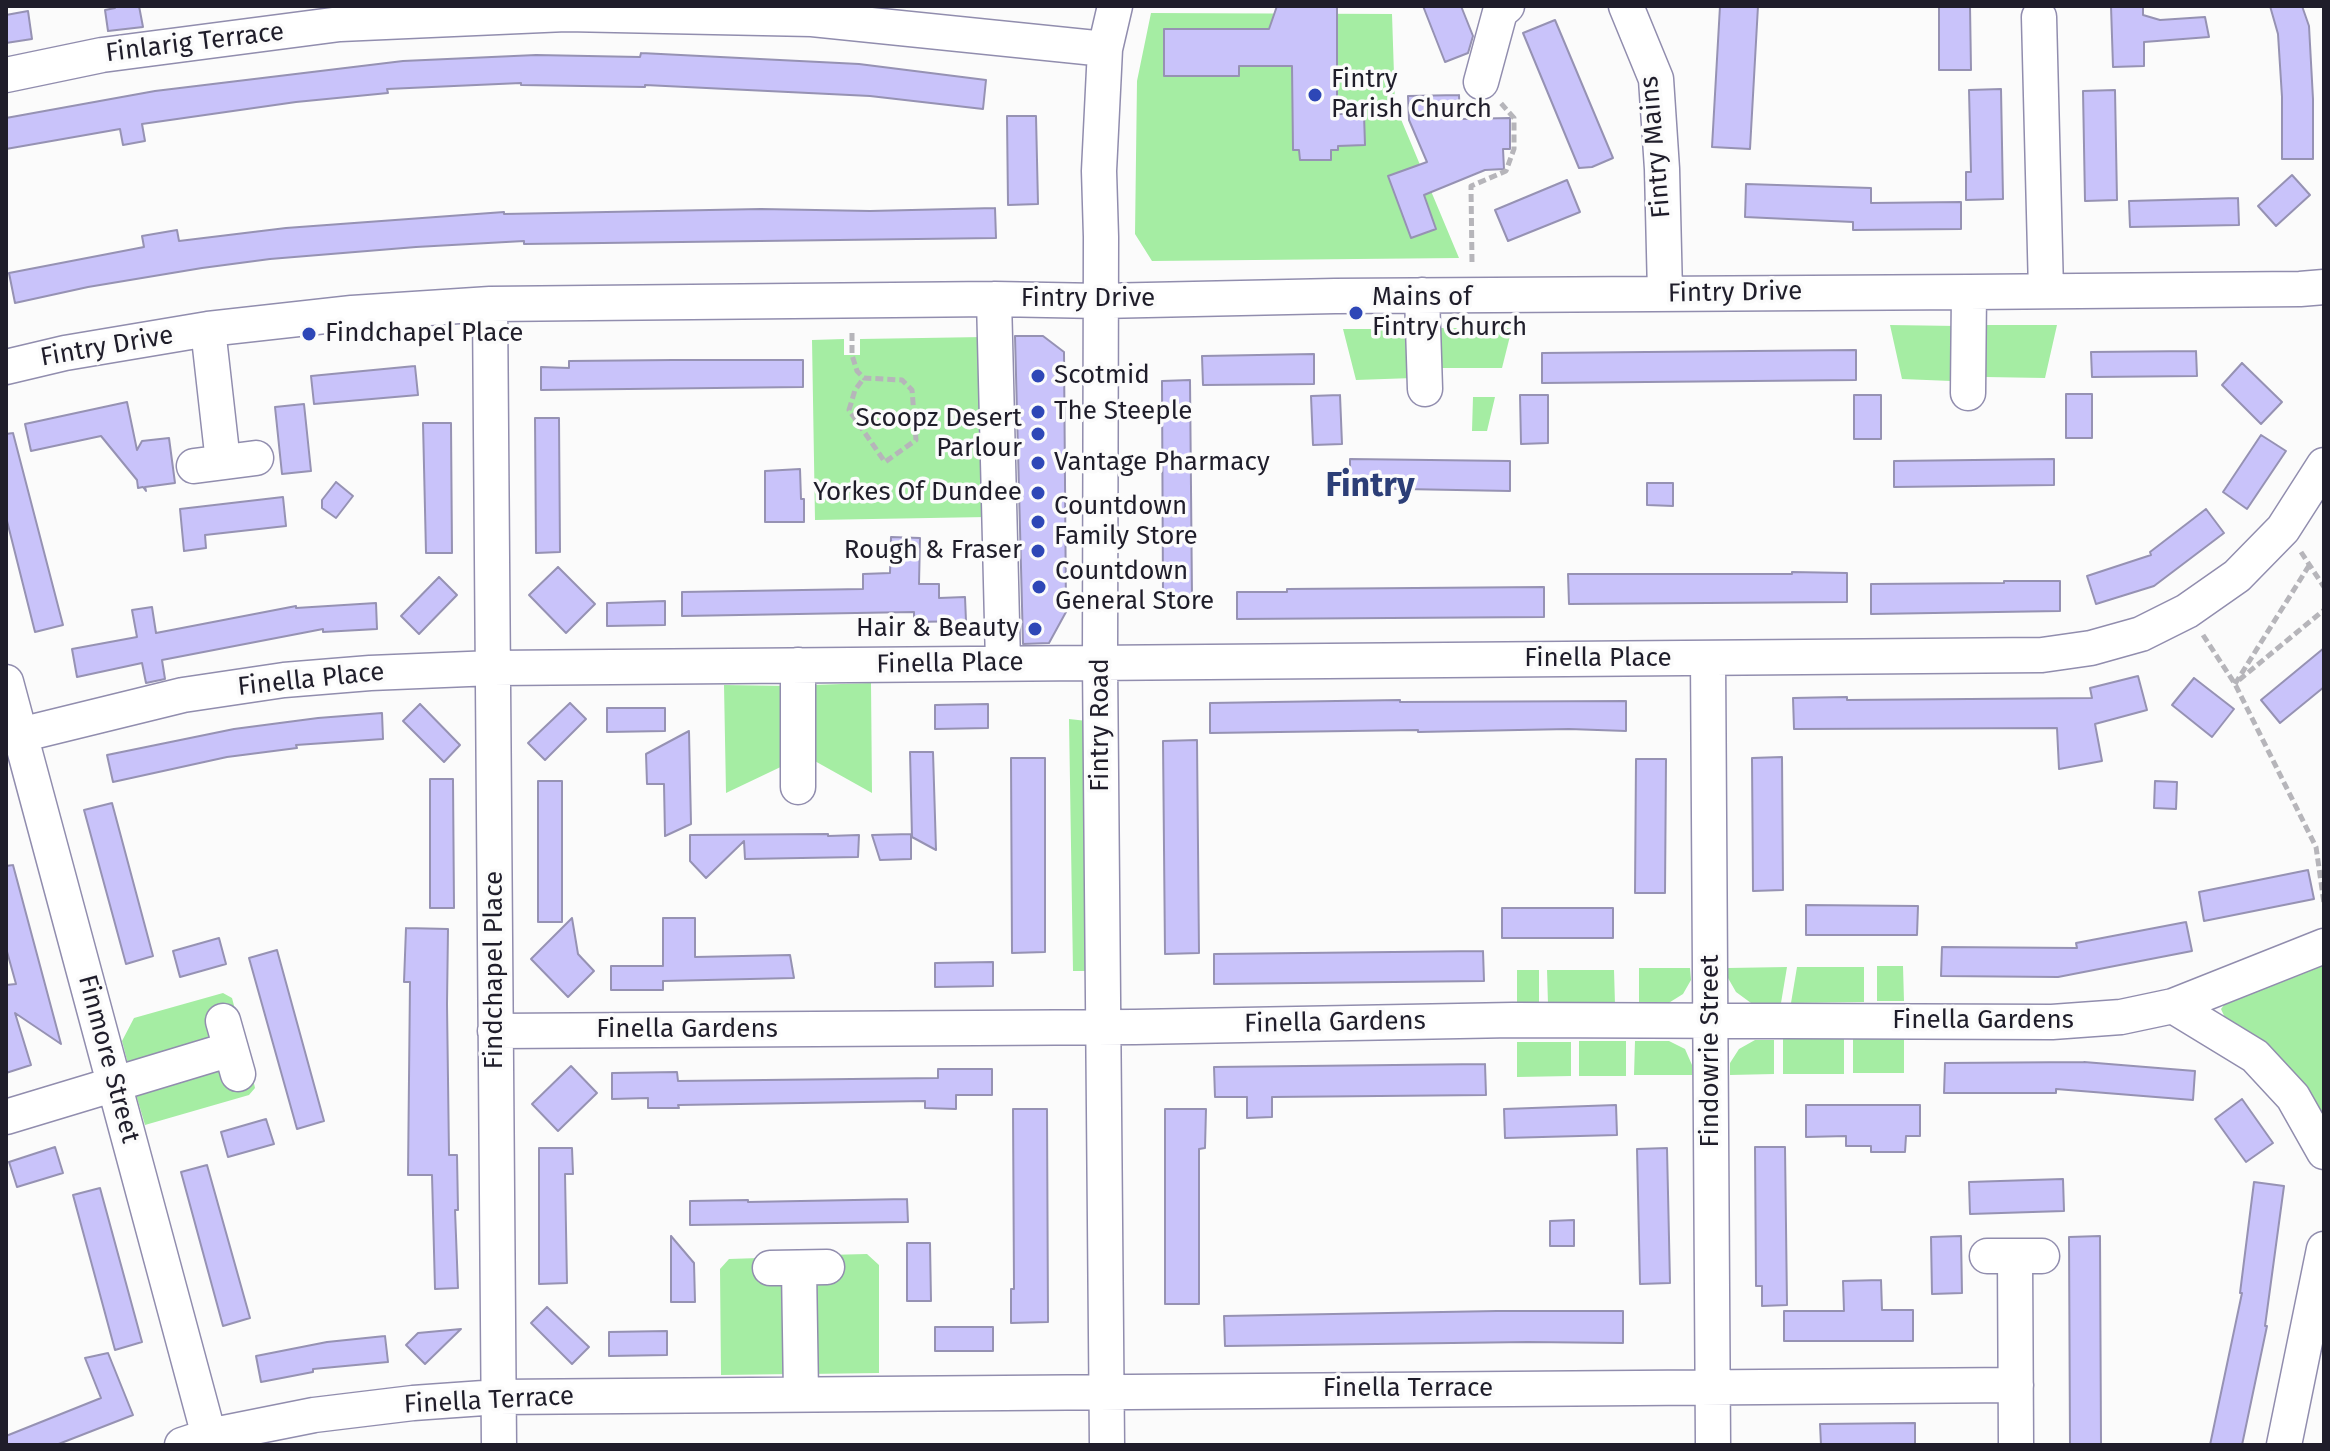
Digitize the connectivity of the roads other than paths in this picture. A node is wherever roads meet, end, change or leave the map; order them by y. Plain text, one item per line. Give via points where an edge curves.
1 (1115, 6) edge
2 (1507, 6) edge
3 (1626, 6) edge
4 (566, 10) edge
5 (2039, 17) dead end
6 (1105, 49) junction
7 (6, 75) edge
8 (1481, 82) road end
9 (2324, 287) edge
10 (2046, 291) junction
11 (1969, 292) junction
12 (1665, 293) junction
13 (1422, 295) junction
14 (994, 299) junction
15 (1100, 301) junction
16 (490, 304) junction
17 (208, 329) junction
18 (6, 367) edge
19 (1425, 389) dead end
20 (1968, 393) dead end
21 (225, 462) dead end
22 (2324, 465) edge
23 (1708, 658) junction
24 (1100, 662) junction
25 (1003, 663) junction
26 (798, 665) junction
27 (493, 668) junction
28 (6, 682) edge
29 (20, 735) junction
30 (798, 787) dead end
31 (2324, 946) edge
32 (2173, 1006) junction
33 (1710, 1022) junction
34 (1103, 1027) junction
35 (495, 1031) junction
36 (230, 1048) dead end
37 (114, 1083) junction
38 (6, 1117) edge
39 (2324, 1152) edge
40 (2324, 1249) edge
41 (2014, 1256) dead end
42 (799, 1268) dead end
43 (2016, 1385) junction
44 (1713, 1387) junction
45 (1106, 1391) junction
46 (801, 1394) junction
47 (498, 1397) junction
48 (195, 1441) edge
49 (499, 1445) edge
50 (1107, 1445) edge
51 (1713, 1445) edge
52 (2016, 1445) edge
53 (2284, 1445) edge

1 - 6 street, Fintry Road
2 - 8 street via 1500,12
3 - 12 street, Fintry Mains via 1656,79
4 - 6 street, Finlarig Terrace via 812,19
4 - 7 street, Finlarig Terrace via 340,24 102,55
5 - 10 street
6 - 15 street, Fintry Road
9 - 10 street, Fintry Drive
10 - 11 street, Fintry Drive
11 - 12 street, Fintry Drive
11 - 20 street
12 - 13 street, Fintry Drive
13 - 15 street, Fintry Drive
13 - 19 street
14 - 15 street, Fintry Drive
14 - 16 street, Fintry Drive
14 - 25 street
15 - 24 street, Fintry Road
16 - 17 street, Fintry Drive
16 - 27 street, Findchapel Place
17 - 18 street, Fintry Drive
17 - 21 street, Fintry Drive
22 - 23 street, Finella Place via 2283,529 2237,576 2187,611 2141,634 2042,655
23 - 24 street, Finella Place
23 - 33 street, Findowrie Street
24 - 25 street, Finella Place
24 - 34 street, Fintry Road
25 - 26 street, Finella Place
26 - 27 street, Finella Place
26 - 30 street
27 - 29 street, Finella Place via 284,680 183,695
27 - 35 street, Findchapel Place
28 - 29 street, Finmore Street
29 - 37 street, Finmore Street
31 - 32 street, Finella Gardens
32 - 33 street, Finella Gardens via 2121,1017 2052,1022
32 - 39 street via 2255,1056 2293,1097
33 - 34 street, Finella Gardens
33 - 44 street, Findowrie Street
34 - 35 street, Finella Gardens
34 - 45 street, Fintry Road
35 - 47 street, Findchapel Place
36 - 37 street
37 - 38 street
37 - 48 street, Finmore Street
40 - 53 street
41 - 43 street
42 - 46 street
43 - 44 street, Finella Terrace
43 - 52 street
44 - 45 street, Finella Terrace
44 - 51 street, Findowrie Street
45 - 46 street, Finella Terrace
45 - 50 street, Fintry Road
46 - 47 street, Finella Terrace
47 - 48 street, Finella Terrace via 314,1415
47 - 49 street, Findchapel Place

